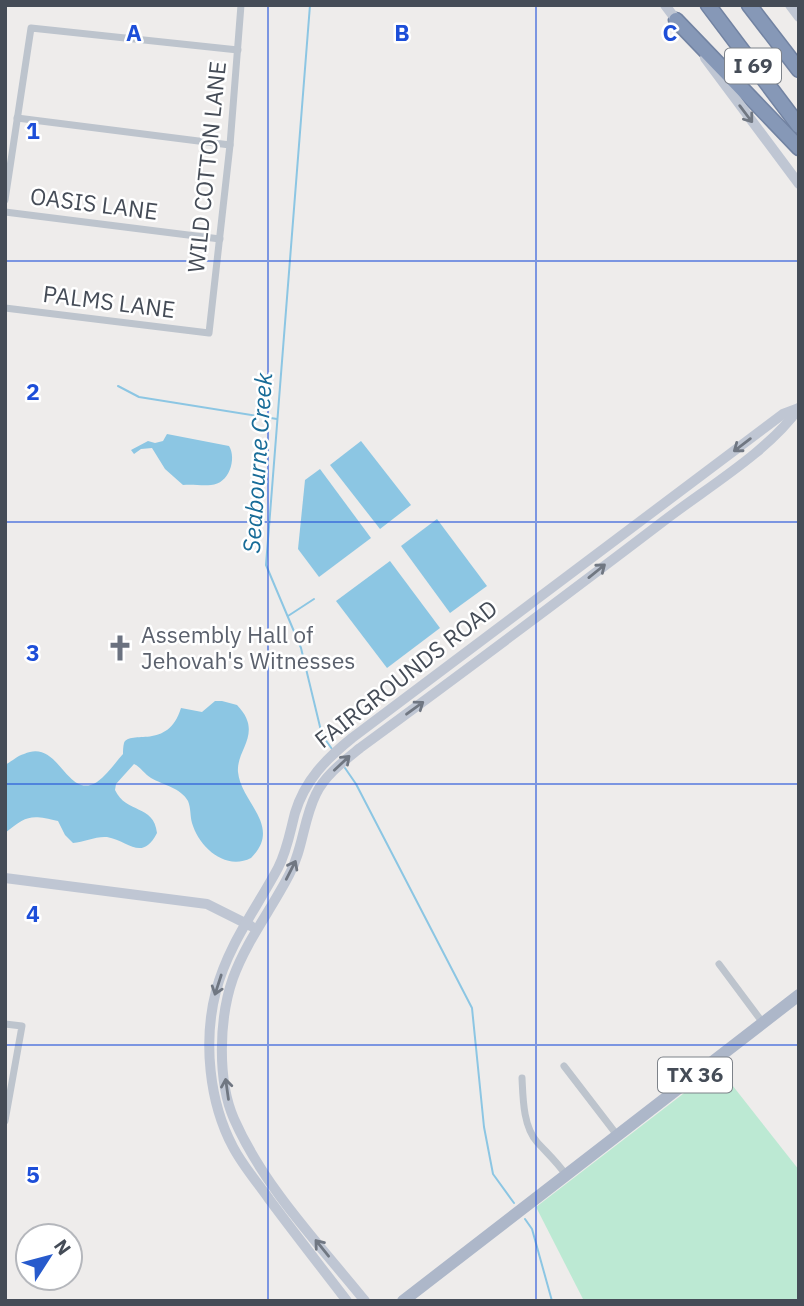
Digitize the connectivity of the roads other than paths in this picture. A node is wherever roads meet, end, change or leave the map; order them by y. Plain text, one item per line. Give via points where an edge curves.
1 (241, 5) edge
2 (665, 5) edge
3 (708, 5) edge
4 (750, 5) edge
5 (790, 5) edge
6 (799, 17) edge
7 (676, 20) junction
8 (238, 50) junction
9 (799, 69) edge
10 (17, 118) junction
11 (799, 126) edge
12 (230, 145) junction
13 (799, 148) edge
14 (799, 184) edge
15 (5, 200) edge
16 (5, 212) edge
17 (220, 239) junction
18 (5, 308) edge
19 (209, 333) joint
20 (799, 408) edge
21 (5, 878) edge
22 (245, 922) junction
23 (256, 929) junction
24 (719, 964) dead end
25 (798, 996) edge
26 (763, 1023) junction
27 (5, 1024) edge
28 (564, 1066) dead end
29 (522, 1078) dead end
30 (5, 1121) edge
31 (617, 1135) junction
32 (566, 1175) junction
33 (347, 1301) edge
34 (365, 1301) edge
35 (403, 1301) edge

1 - 8 street, WILD COTTON LANE
2 - 7 street
3 - 11 highway, I 69
4 - 9 highway, I 69
5 - 6 street
7 - 13 highway
7 -> 14 street
8 - 10 street via 31,28
8 - 12 street, WILD COTTON LANE
10 - 12 street
10 - 15 street
12 - 17 street, WILD COTTON LANE
16 - 17 street, OASIS LANE
17 - 19 street, WILD COTTON LANE
18 - 19 street, PALMS LANE
20 -> 22 street, FAIRGROUNDS ROAD via 783,414 331,755 300,800 286,852
23 -> 20 street, FAIRGROUNDS ROAD via 298,857 316,795 326,780 360,748 761,447
21 - 22 street via 206,904
22 - 23 street
22 -> 33 street, FAIRGROUNDS ROAD via 213,1003 212,1083 232,1144 244,1165
34 -> 23 street, FAIRGROUNDS ROAD via 279,1193 233,1117 223,1062 224,1015 233,979
24 - 26 street
25 - 26 main road, TX 36
26 - 31 main road, TX 36
27 - 30 street via 22,1026
28 - 31 street
29 - 32 street via 529,1129
31 - 32 main road, TX 36
32 - 35 main road, TX 36

